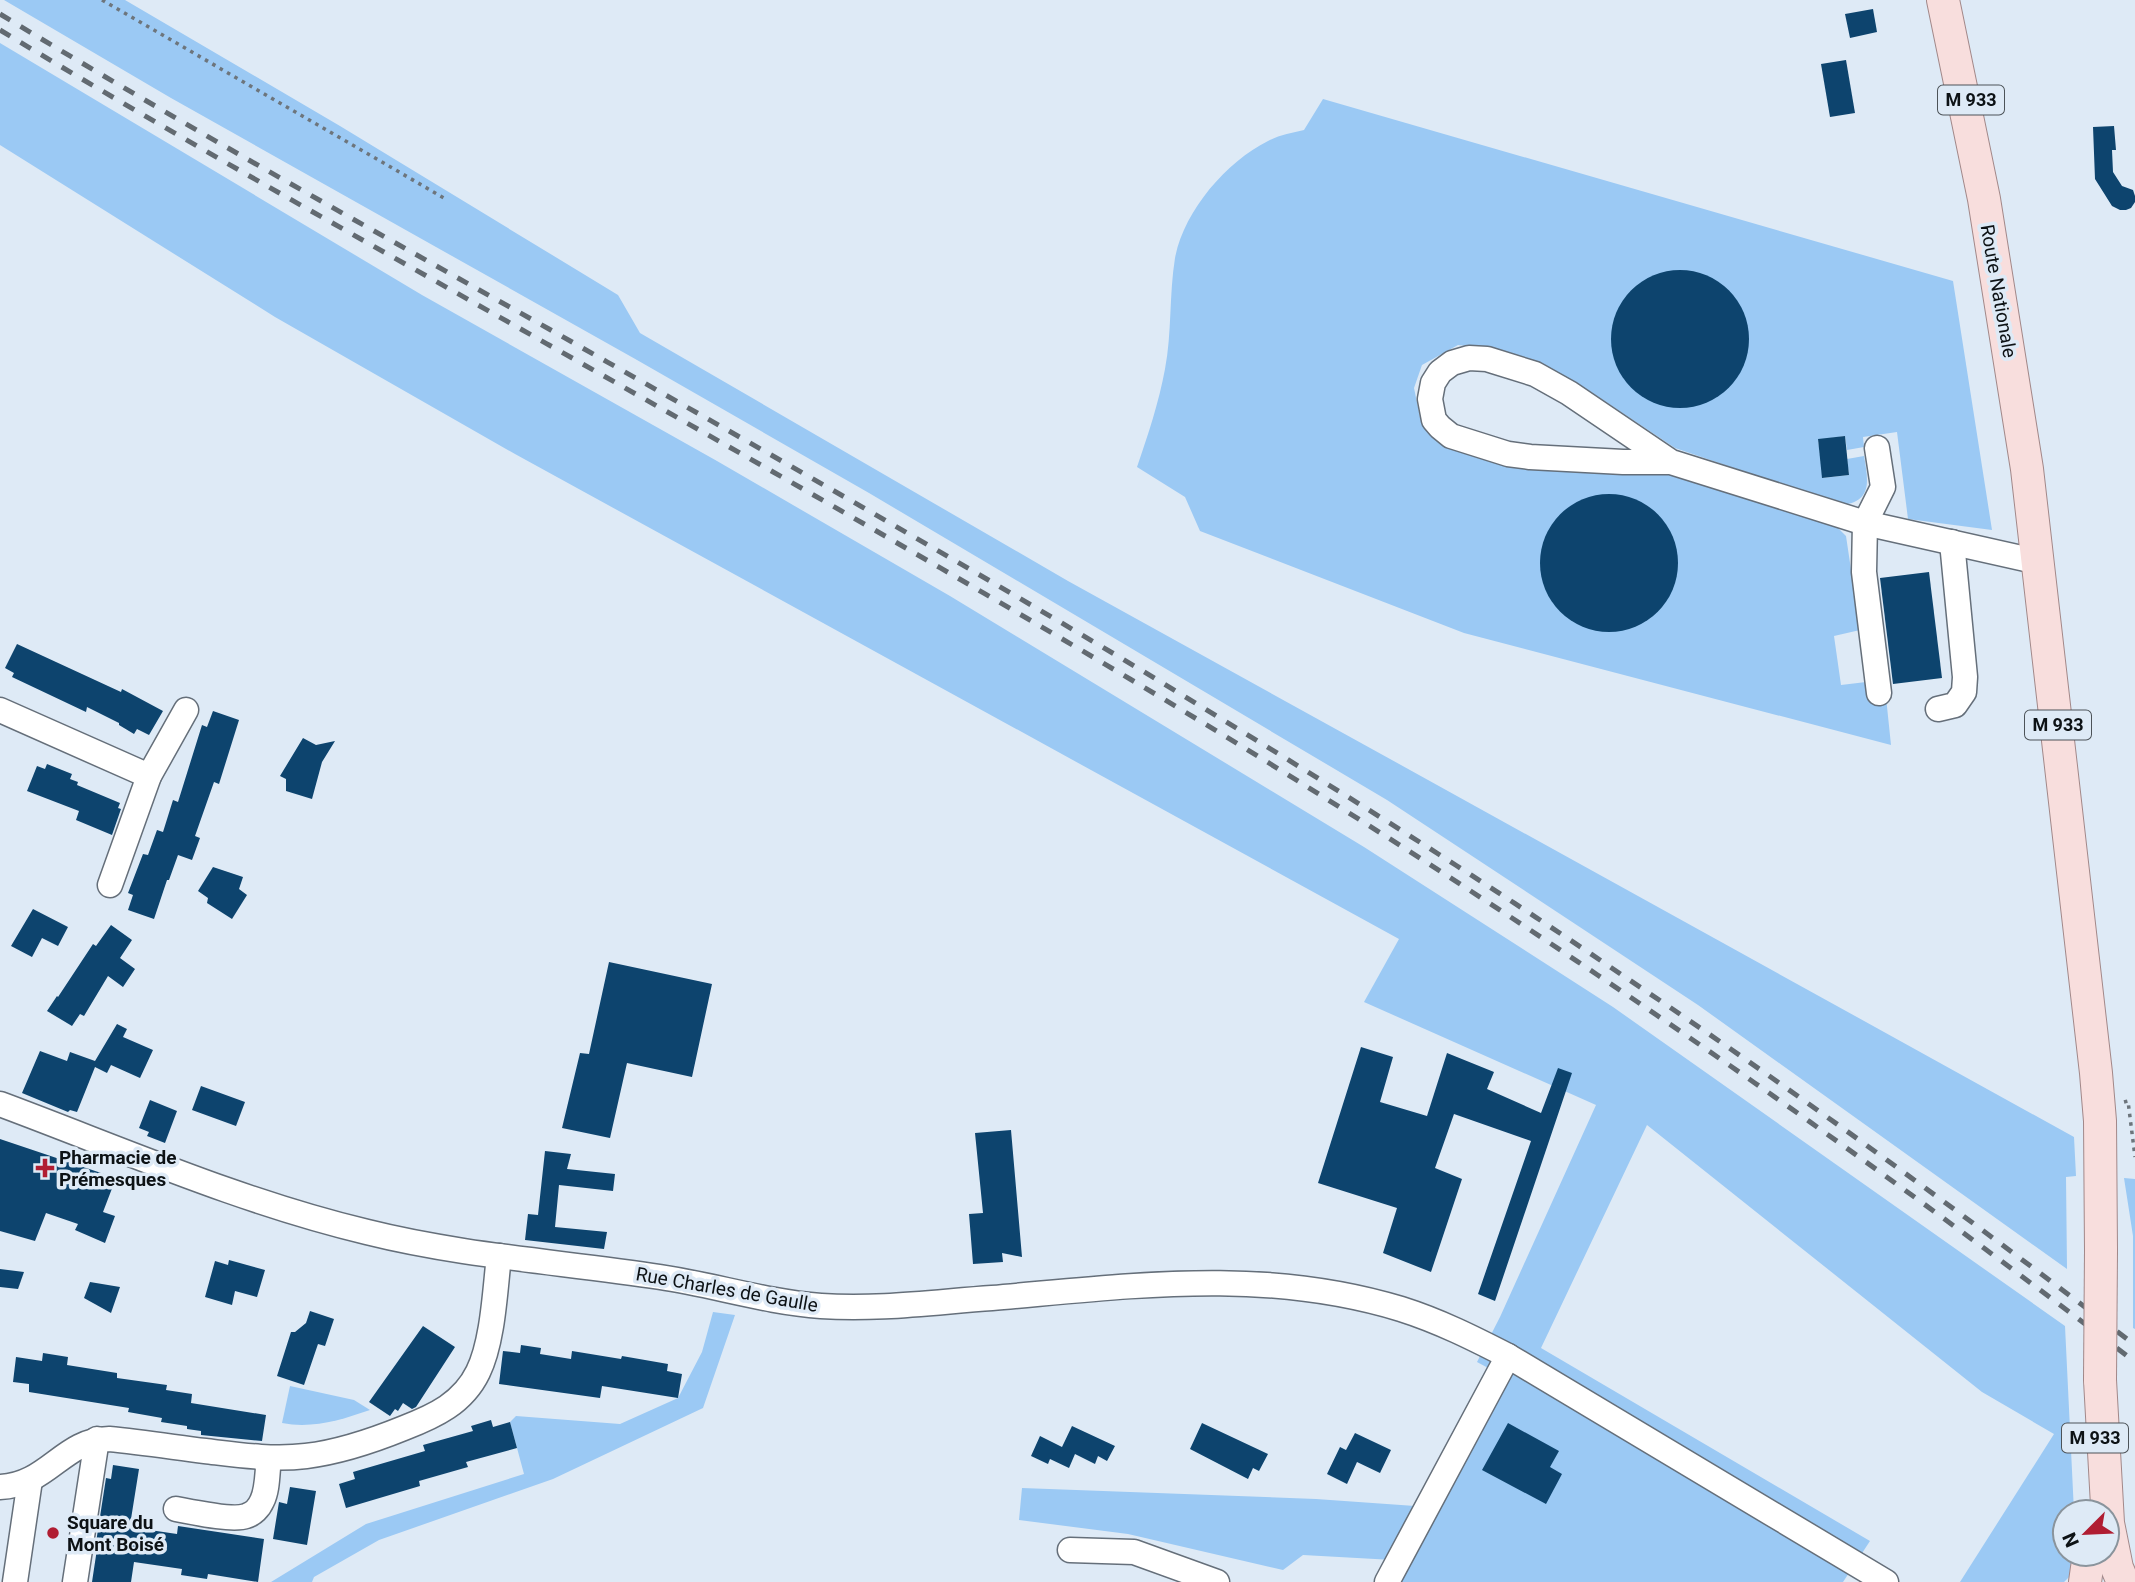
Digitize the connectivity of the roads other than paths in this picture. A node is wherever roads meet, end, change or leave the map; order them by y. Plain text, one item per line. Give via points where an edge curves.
1 (1943, 0) edge
2 (1957, 0) edge
3 (1984, 199) junction
4 (1877, 449) dead end
5 (1671, 462) junction
6 (1864, 523) junction
7 (1952, 542) junction
8 (2039, 562) junction
9 (1879, 693) dead end
10 (0, 709) edge
11 (1938, 709) dead end
12 (186, 710) dead end
13 (149, 776) junction
14 (110, 885) dead end
15 (0, 1104) edge
16 (499, 1256) junction
17 (1508, 1356) junction
18 (2100, 1380) junction
19 (97, 1439) junction
20 (269, 1458) junction
21 (30, 1480) junction
22 (0, 1487) edge
23 (2093, 1498) edge
24 (176, 1509) dead end
25 (1070, 1550) dead end
26 (16, 1582) edge
27 (75, 1582) edge
28 (1217, 1582) edge
29 (1387, 1582) edge
30 (1886, 1582) edge
31 (2123, 1582) edge

1 - 3 main road, Route Nationale / M 933
2 - 3 main road, Route Nationale / M 933
3 - 8 main road, Route Nationale / M 933
4 - 6 street via 1882,487
5 - 5 street via 1535,374 1469,358 1452,363 1433,383 1434,420 1451,436 1530,457
5 - 6 street
6 - 7 street
6 - 9 street via 1864,572
7 - 8 street
7 - 11 street via 1964,692 1955,705
8 - 18 main road, M 933, bridge via 2100,1121
10 - 13 street
12 - 13 street
13 - 14 street
15 - 16 street, Rue Charles de Gaulle via 310,1217 383,1236
16 - 17 street, Rue Charles de Gaulle via 669,1278 754,1297 828,1306 901,1305 1170,1283 1282,1285 1406,1311 1451,1327
16 - 20 street via 484,1359 471,1384 452,1405 351,1447
17 - 29 street
17 - 30 street, Rue Charles de Gaulle
18 - 23 main road, M 933
18 - 31 main road, M 933 via 2108,1522
19 - 20 street
19 - 21 street
19 - 27 street
20 - 24 street via 265,1493 247,1516
21 - 22 street
21 - 26 street
25 - 28 street via 1133,1552

